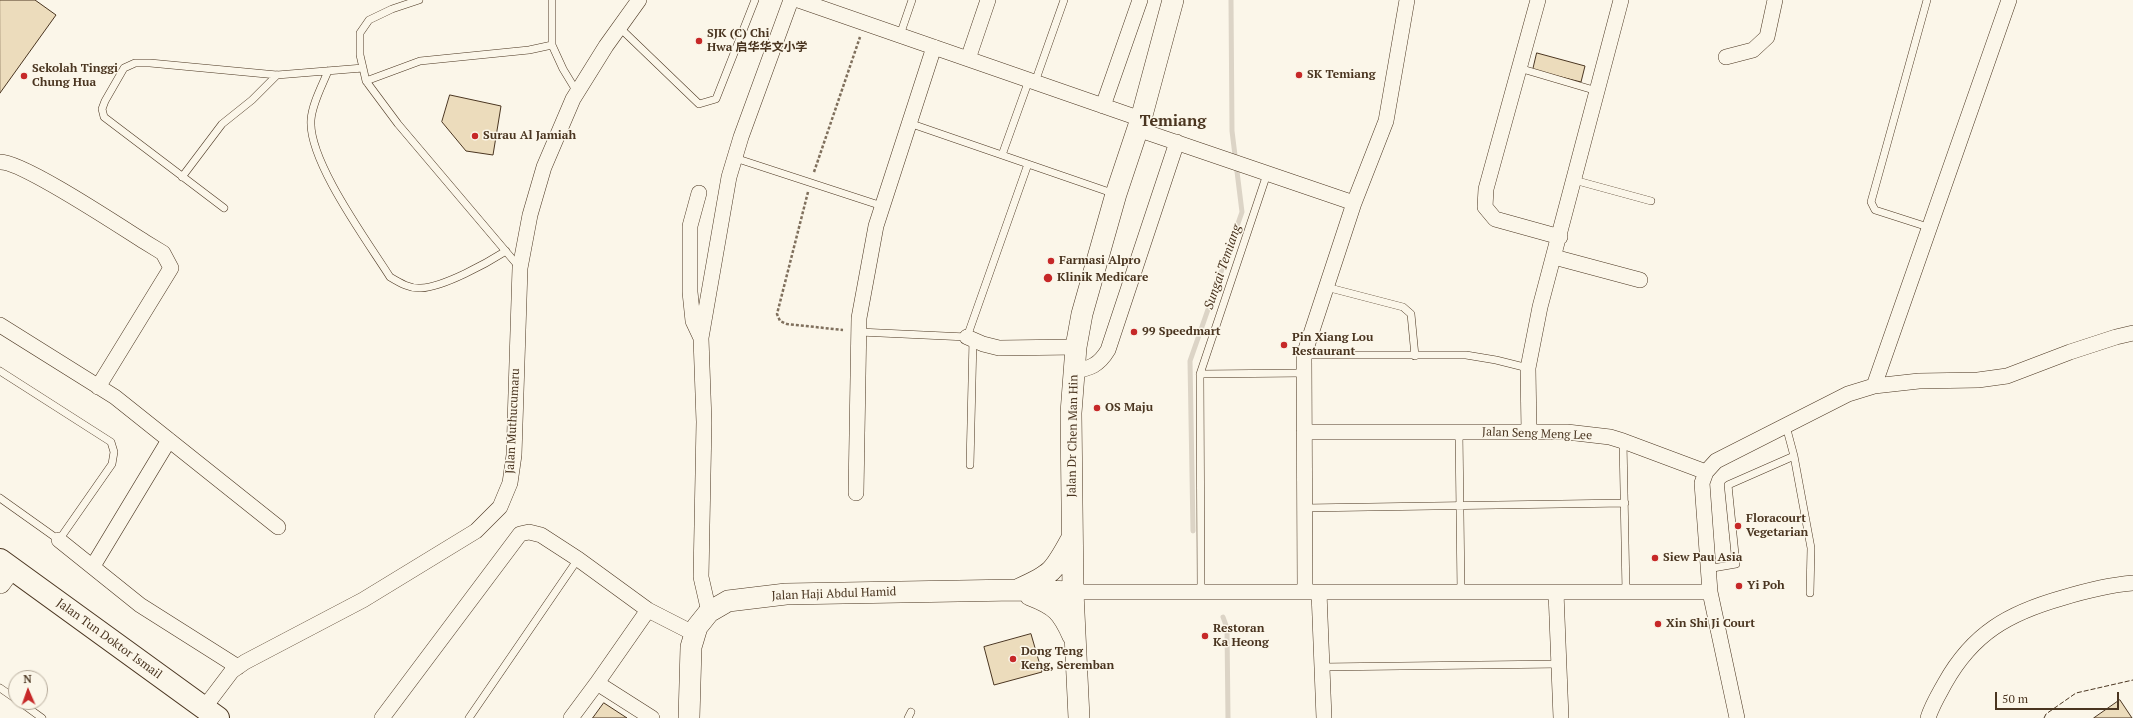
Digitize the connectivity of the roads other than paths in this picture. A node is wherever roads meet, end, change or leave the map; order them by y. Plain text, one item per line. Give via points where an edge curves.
1 (419, 0) edge
2 (552, 0) edge
3 (639, 0) edge
4 (755, 0) edge
5 (791, 0) edge
6 (798, 0) edge
7 (912, 0) edge
8 (988, 0) edge
9 (1064, 0) edge
10 (1140, 0) edge
11 (1173, 0) edge
12 (1407, 0) edge
13 (1538, 0) edge
14 (1621, 0) edge
15 (1775, 0) edge
16 (1927, 0) edge
17 (2009, 0) edge
18 (836, 6) edge
19 (620, 28) junction
20 (900, 35) junction
21 (552, 45) junction
22 (934, 47) junction
23 (1726, 57) dead end
24 (968, 59) junction
25 (363, 68) junction
26 (1519, 68) junction
27 (328, 71) junction
28 (277, 75) junction
29 (366, 81) junction
30 (1032, 81) junction
31 (1597, 91) junction
32 (577, 92) junction
33 (1103, 106) junction
34 (909, 122) junction
35 (1139, 124) junction
36 (1177, 142) junction
37 (1002, 155) junction
38 (735, 158) junction
39 (0, 162) edge
40 (1028, 164) junction
41 (1267, 174) junction
42 (182, 177) junction
43 (1574, 180) junction
44 (699, 193) dead end
45 (1116, 194) junction
46 (1651, 201) dead end
47 (1354, 203) junction
48 (882, 206) junction
49 (224, 208) dead end
50 (1931, 228) junction
51 (1560, 237) junction
52 (506, 251) junction
53 (1554, 256) junction
54 (520, 268) junction
55 (1640, 280) dead end
56 (1326, 288) junction
57 (0, 325) edge
58 (859, 332) junction
59 (2133, 333) edge
60 (701, 338) junction
61 (970, 338) junction
62 (1076, 347) junction
63 (1304, 355) junction
64 (1415, 356) junction
65 (1528, 368) junction
66 (0, 371) edge
67 (1073, 371) junction
68 (1304, 373) junction
69 (1200, 374) junction
70 (1874, 386) junction
71 (98, 387) junction
72 (1786, 426) junction
73 (1304, 432) junction
74 (1459, 432) junction
75 (1529, 432) junction
76 (169, 440) junction
77 (1624, 441) junction
78 (1794, 456) junction
79 (970, 465) dead end
80 (1706, 472) junction
81 (856, 493) dead end
82 (0, 498) edge
83 (1624, 503) junction
84 (1460, 506) junction
85 (1305, 508) junction
86 (278, 527) dead end
87 (1072, 538) junction
88 (59, 540) junction
89 (578, 559) junction
90 (92, 566) junction
91 (1707, 569) junction
92 (4, 571) edge
93 (2133, 583) edge
94 (1016, 590) junction
95 (1073, 592) junction
96 (1201, 592) junction
97 (1312, 592) junction
98 (1461, 592) junction
99 (1556, 592) junction
100 (1626, 592) junction
101 (1710, 592) junction
102 (1810, 593) dead end
103 (648, 610) junction
104 (709, 612) junction
105 (695, 634) junction
106 (1075, 640) junction
107 (1559, 664) junction
108 (238, 667) junction
109 (1322, 667) junction
110 (597, 683) junction
111 (31, 710) edge
112 (211, 713) edge
113 (42, 718) edge
114 (382, 718) edge
115 (469, 718) edge
116 (571, 718) edge
117 (652, 718) edge
118 (689, 718) edge
119 (1079, 718) edge
120 (1324, 718) edge
121 (1560, 718) edge
122 (1737, 718) edge
123 (1928, 718) edge

1 - 25 lane via 369,20 360,32
2 - 21 lane
3 - 19 street, Jalan Muthucumaru
4 - 19 lane via 716,99 699,104
5 - 38 street via 740,137
6 - 18 street
7 - 20 lane
8 - 24 street
9 - 30 lane
10 - 33 street
11 - 35 street, Jalan Dr Chen Man Hin
12 - 47 street via 1386,121
13 - 26 street
14 - 31 street
15 - 23 street via 1766,37 1753,50
16 - 50 lane via 1871,202 1875,210
17 - 50 street
18 - 20 street via 865,23
19 - 32 street, Jalan Muthucumaru
20 - 22 street
21 - 29 lane via 529,50 420,61
21 - 32 lane via 562,69
22 - 24 street
22 - 34 street
24 - 30 street
25 - 27 lane
25 - 29 lane
26 - 31 lane
26 - 51 street via 1486,189 1485,207 1495,219
27 - 28 lane
27 - 52 lane via 312,114 312,135 328,179 390,278 405,286 421,288 469,271
28 - 42 lane via 252,100 222,124
28 - 42 lane via 135,62 124,68 105,100 102,109 104,118
29 - 52 lane via 398,124
30 - 33 street
30 - 37 lane
31 - 43 street
32 - 54 street, Jalan Muthucumaru via 544,167 530,215
33 - 35 street
34 - 37 lane
34 - 48 street
35 - 36 street
35 - 45 street, Jalan Dr Chen Man Hin
36 - 41 street
36 - 67 street via 1108,350 1094,366
37 - 40 lane
38 - 48 lane
38 - 60 street via 729,177
39 - 71 street via 30,172 163,253 171,268
40 - 45 lane
40 - 61 lane
41 - 47 street
41 - 69 lane
42 - 49 lane
43 - 46 lane
43 - 51 street
44 - 60 street via 690,226 690,292 693,320
45 - 62 street, Jalan Dr Chen Man Hin via 1082,314
47 - 56 street
48 - 58 street via 859,318
50 - 70 street
51 - 53 street
52 - 54 lane
53 - 55 street
53 - 65 street via 1540,307
54 - 108 street, Jalan Muthucumaru via 514,455 510,483 500,507 476,531 363,600
56 - 63 street
56 - 64 lane via 1403,307 1411,314
57 - 71 street
58 - 61 lane
58 - 81 street
59 - 70 street via 2116,336 2007,376
60 - 104 street via 704,422 701,577
61 - 62 street via 999,348
61 - 79 lane
62 - 67 street, Jalan Dr Chen Man Hin
63 - 64 lane
63 - 68 street
64 - 65 lane via 1466,355
65 - 75 street
66 - 88 lane via 111,442 114,452 112,464
67 - 87 street, Jalan Dr Chen Man Hin
68 - 69 lane
68 - 73 street
69 - 96 lane
70 - 72 street via 1848,394
71 - 76 street via 115,397
72 - 78 lane
72 - 80 street via 1716,461
73 - 74 street, Jalan Seng Meng Lee
73 - 85 street
74 - 75 street, Jalan Seng Meng Lee
74 - 84 lane
75 - 77 street, Jalan Seng Meng Lee via 1567,432
76 - 86 street
76 - 90 street
77 - 80 street, Jalan Seng Meng Lee
77 - 83 lane
78 - 91 lane via 1728,485 1736,564
78 - 102 lane via 1811,548
80 - 91 street via 1702,483
82 - 88 lane
83 - 84 lane
83 - 100 lane
84 - 85 lane
84 - 98 lane
85 - 97 street
87 - 94 street via 1052,572
87 - 95 street, Jalan Dr Chen Man Hin
88 - 90 street
89 - 103 street
89 - 114 street via 541,536 529,532 520,534
89 - 115 lane
90 - 108 street via 140,605
91 - 101 street
92 - 112 highway, Jalan Tun Doktor Ismail
93 - 123 street via 2079,593 2034,606 2005,619 1983,634 1965,652 1953,669
94 - 95 street, Jalan Haji Abdul Hamid
94 - 104 street, Jalan Haji Abdul Hamid via 786,594 728,601
94 - 106 street via 1058,608
95 - 96 street
95 - 106 street, Jalan Dr Chen Man Hin
96 - 97 street
97 - 98 street
97 - 109 street
98 - 99 street
99 - 100 street
99 - 107 street
100 - 101 street
101 - 122 street
103 - 105 street
103 - 110 street
104 - 105 street, Jalan Haji Abdul Hamid via 696,627
105 - 118 street, Jalan Haji Abdul Hamid via 692,647
106 - 119 street, Jalan Dr Chen Man Hin
107 - 109 lane
107 - 121 street
108 - 112 street, Jalan Muthucumaru via 232,671
109 - 120 street
110 - 116 street
110 - 117 street
111 - 113 lane

